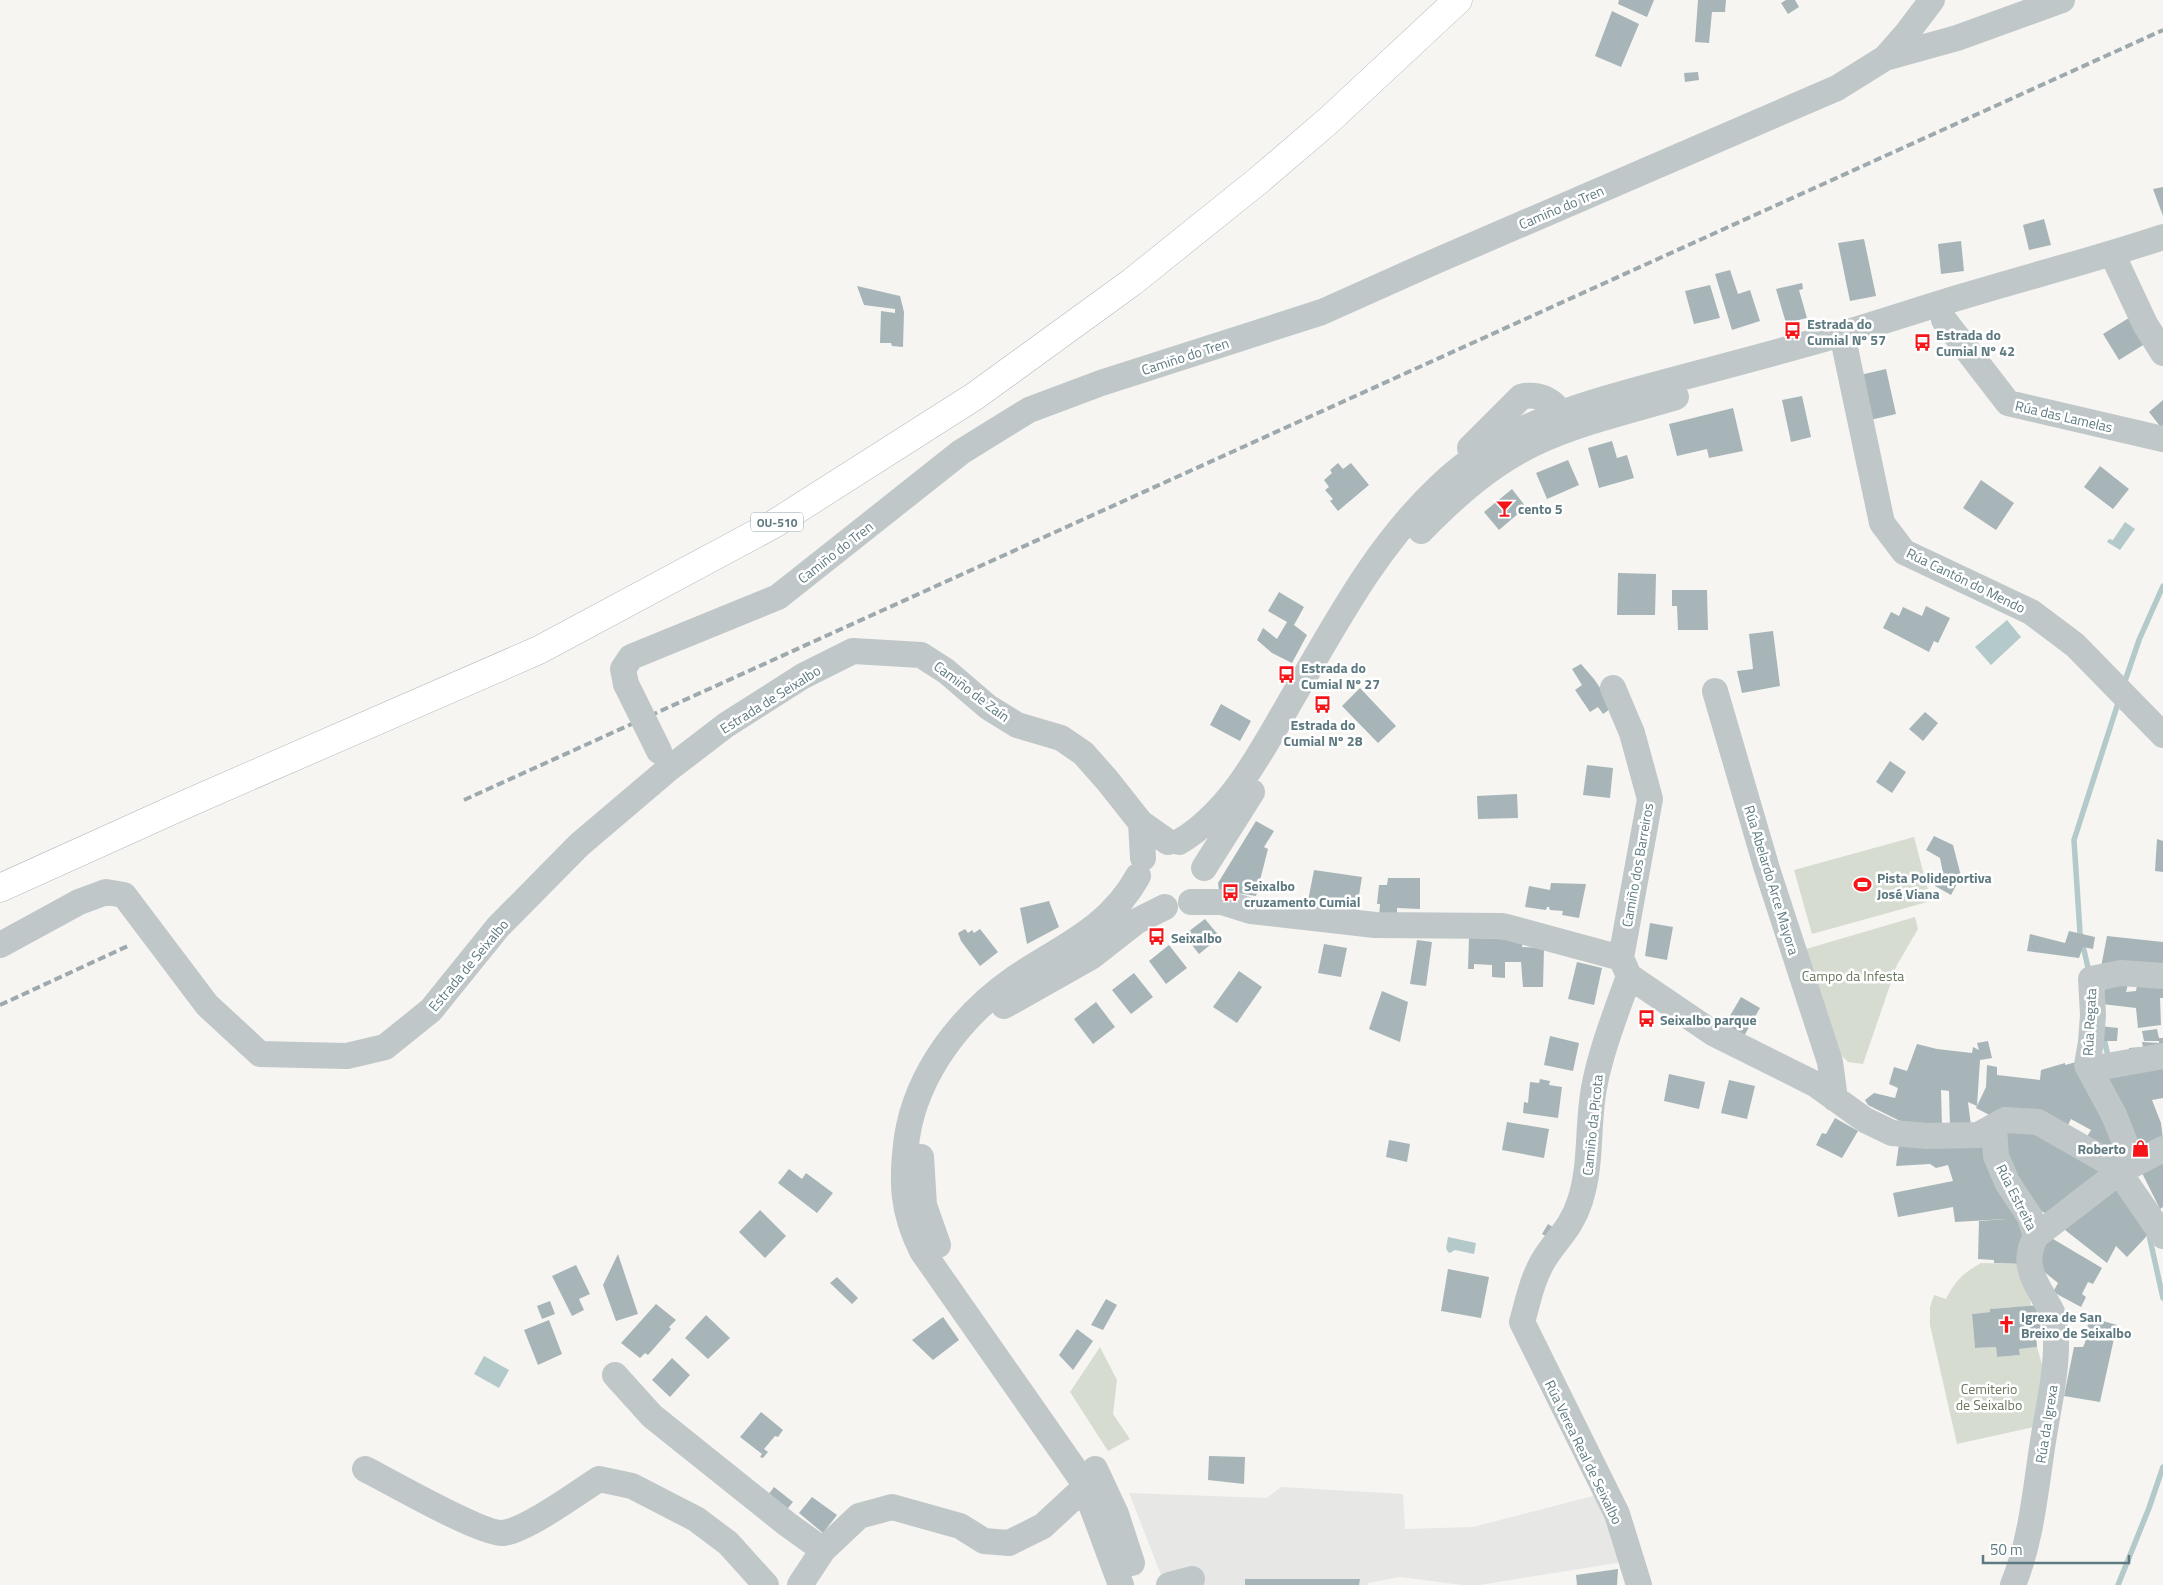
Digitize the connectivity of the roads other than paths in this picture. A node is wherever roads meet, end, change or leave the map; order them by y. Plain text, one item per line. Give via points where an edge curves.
1 (1458, 0) edge
2 (1932, 0) edge
3 (2062, 0) edge
4 (1885, 58) junction
5 (2163, 237) edge
6 (2163, 248) edge
7 (2163, 254) edge
8 (2117, 265) junction
9 (1963, 296) junction
10 (1944, 320) junction
11 (1845, 348) junction
12 (2163, 353) edge
13 (1512, 407) junction
14 (1646, 407) junction
15 (1560, 418) junction
16 (1520, 435) junction
17 (2163, 439) edge
18 (1454, 473) junction
19 (1411, 541) junction
20 (853, 651) joint
21 (1613, 688) dead end
22 (1715, 691) dead end
23 (2163, 735) edge
24 (662, 761) junction
25 (1141, 823) junction
26 (1174, 842) junction
27 (1141, 867) junction
28 (0, 888) edge
29 (1205, 890) junction
30 (1165, 907) junction
31 (0, 944) edge
32 (1625, 967) junction
33 (2163, 976) edge
34 (2163, 1056) edge
35 (2093, 1074) junction
36 (1835, 1099) junction
37 (1994, 1128) junction
38 (2163, 1149) edge
39 (2119, 1172) junction
40 (2036, 1236) junction
41 (2163, 1236) edge
42 (1522, 1322) joint
43 (615, 1375) dead end
44 (365, 1469) dead end
45 (1088, 1493) junction
46 (823, 1550) junction
47 (766, 1585) edge
48 (800, 1585) edge
49 (1121, 1585) edge
50 (1129, 1585) edge
51 (1139, 1585) edge
52 (1639, 1585) edge
53 (2013, 1585) edge

1 - 28 main road, OU-510 via 1260,180 1132,282 975,396 774,524 539,650
2 - 4 street
3 - 4 street via 1957,38
4 - 24 street, Camiño do Tren, bridge via 1838,88 1322,312 1101,383 1028,410 961,452 778,597 631,657 623,669 626,684
5 - 9 street
6 - 8 street
7 - 8 street
8 - 9 street via 2002,294
8 - 10 street
8 - 12 street
9 - 15 street via 1865,328 1576,406
10 - 11 street
10 - 17 street, Rúa das Lamelas via 2008,403
11 - 14 street
11 - 23 street, Rúa Cantón do Mendo via 1882,523 1904,552 2031,612 2075,645
13 - 15 street via 1531,394 1553,404
13 - 16 street via 1511,426
13 - 18 street via 1472,445
14 - 15 street via 1613,405
14 - 19 street via 1572,428 1535,443 1493,468 1442,510
15 - 16 street
16 - 18 street
16 - 19 street via 1467,474 1438,501
18 - 26 street via 1406,521 1373,563 1232,793 1210,819
19 - 29 street via 1372,598
20 - 24 street, Estrada de Seixalbo via 804,676
20 - 25 street, Camiño de Zaín via 921,655 946,671 988,707 1017,725 1061,738 1083,753
21 - 32 street, Camiño dos Barreiros via 1632,733 1650,800
22 - 36 street, Rúa Abelardo Arce Mayora via 1767,869 1830,1062
24 - 31 street, Estrada de Seixalbo via 498,927 431,1010 385,1048 347,1056 260,1054 207,1005 124,895 106,892 80,902
25 - 26 street, Camiño de Zaín
25 - 27 street
26 - 27 street via 1154,847
26 - 29 street via 1195,851
27 - 30 street via 1140,885 1145,895
27 - 45 street via 1123,901 1112,914 1014,979 961,1026 942,1050 917,1100 904,1160 904,1199 912,1230 922,1251 1026,1398
29 - 30 street via 1182,906
29 - 32 street via 1251,911 1375,925 1503,926
30 - 51 street via 1132,925 1083,962 1009,1002 977,1028 952,1059 933,1094 922,1135 921,1157 924,1205 936,1241 960,1282 1093,1468 1116,1514
32 - 36 street via 1712,1033 1816,1084
32 - 42 street, Camiño da Picota via 1598,1065 1589,1162 1580,1203 1572,1224 1534,1278
33 - 35 street, Rúa Regata via 2121,973 2091,979 2093,1015 2087,1065
34 - 35 street via 2102,1067
35 - 39 street, Rúa Regata via 2129,1153
36 - 37 street via 1864,1120 1892,1133 1978,1135
37 - 39 street via 2005,1120 2038,1122 2108,1162
37 - 40 street, Rúa Estreita via 1996,1156 2007,1182 2030,1217
38 - 39 street
39 - 40 street
39 - 41 street
40 - 53 street, Rúa da Igrexa via 2031,1245 2028,1266 2052,1312 2056,1356 2026,1548
42 - 52 street, Rúa Verea Real de Seixalbo via 1616,1514
43 - 46 street via 652,1416
44 - 47 street via 478,1527 502,1533 543,1515 599,1479 632,1486 702,1524 728,1543
45 - 46 street via 1043,1526 1008,1543 984,1541 960,1526 892,1507 859,1516
45 - 49 street
45 - 50 street via 1111,1526
46 - 48 street

